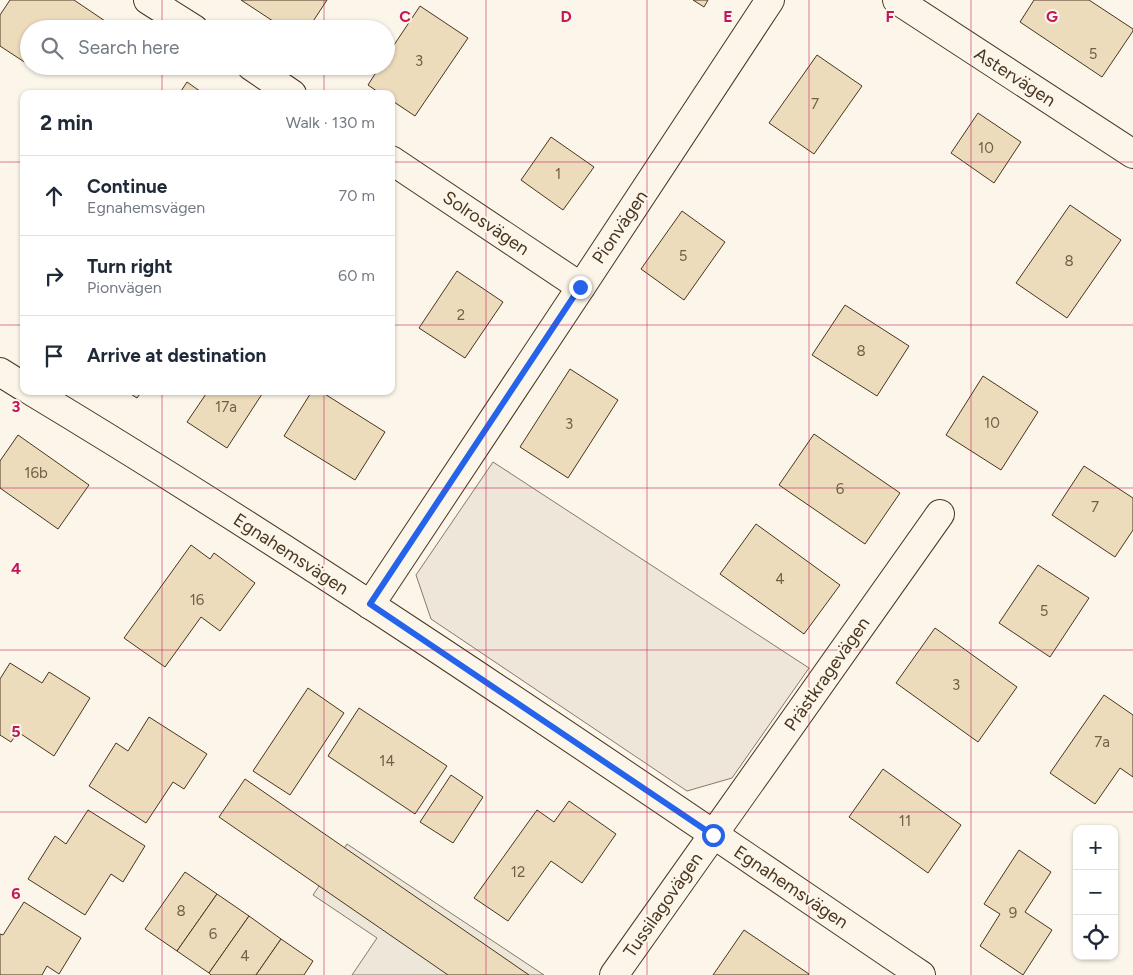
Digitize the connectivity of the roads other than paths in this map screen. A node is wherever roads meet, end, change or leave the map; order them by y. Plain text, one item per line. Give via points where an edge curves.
1 (148, 0) edge
2 (770, 0) edge
3 (897, 0) edge
4 (180, 20) edge
5 (264, 75) edge
6 (286, 90) edge
7 (1133, 154) edge
8 (395, 163) edge
9 (580, 287) junction
10 (0, 372) edge
11 (20, 384) edge
12 (38, 395) edge
13 (940, 514) dead end
14 (370, 604) junction
15 (713, 835) junction
16 (614, 975) edge
17 (920, 975) edge

1 - 4 street
2 - 9 street, Pionvägen
3 - 7 street, Astervägen
5 - 6 street
8 - 9 street, Solrosvägen
9 - 14 street, Pionvägen
10 - 11 street
12 - 14 street, Egnahemsvägen
13 - 15 street, Prästkragevägen
14 - 15 street, Egnahemsvägen
15 - 16 street, Tussilagovägen
15 - 17 street, Egnahemsvägen

